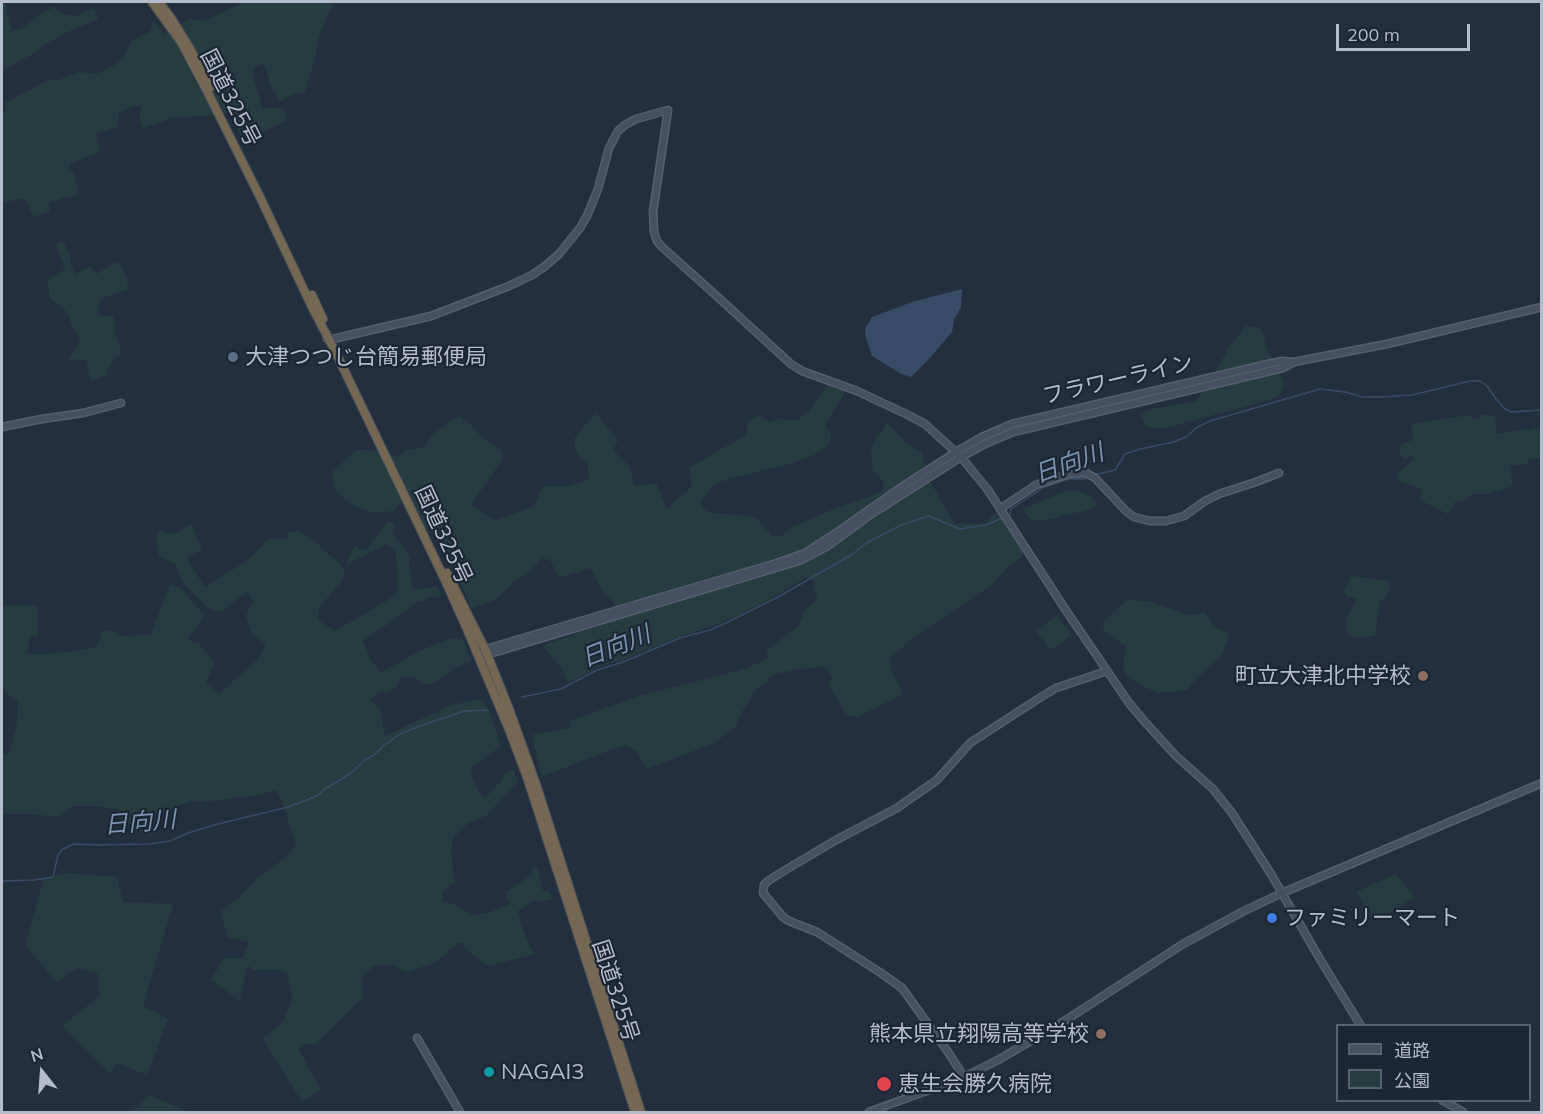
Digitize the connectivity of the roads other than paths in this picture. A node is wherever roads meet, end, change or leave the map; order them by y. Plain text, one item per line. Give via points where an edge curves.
1 (152, 2) edge
2 (159, 2) edge
3 (1542, 307) edge
4 (329, 338) junction
5 (121, 403) dead end
6 (2, 427) edge
7 (959, 455) junction
8 (1279, 473) dead end
9 (1001, 511) junction
10 (486, 652) junction
11 (477, 655) junction
12 (1107, 671) junction
13 (1542, 783) edge
14 (1282, 893) junction
15 (1360, 1024) edge
16 (417, 1038) dead end
17 (964, 1077) junction
18 (1444, 1102) edge
19 (460, 1113) edge
20 (635, 1113) edge
21 (641, 1113) edge
22 (869, 1113) edge
23 (1463, 1113) edge

1 - 4 highway, 国道325号 via 206,89
2 - 4 highway, 国道325号 via 211,87
3 - 7 street, フラワーライン via 1294,362 1283,368 1013,432
4 - 7 street via 431,316 532,276 559,254 580,228 594,201 618,131 636,120 668,110 653,220 661,246 791,364 925,424
4 - 10 highway, 国道325号 via 373,419
4 - 11 highway, 国道325号
5 - 6 street
7 - 9 street
7 - 10 street, フラワーライン via 903,486 805,553
8 - 9 street via 1219,494 1184,516 1166,521 1134,517 1095,478 1086,474 1068,474 1036,485
9 - 12 street
10 - 11 street, フラワーライン
10 - 21 highway, 国道325号 via 536,784
11 - 20 highway, 国道325号 via 527,777
12 - 14 street via 1144,721 1224,802
12 - 17 street via 1041,697 970,743 937,780 897,808 768,880 763,888 783,918 817,932 902,988
13 - 14 street
14 - 15 street
14 - 17 street via 1191,939 1053,1028
16 - 19 street
17 - 22 street
18 - 23 street

